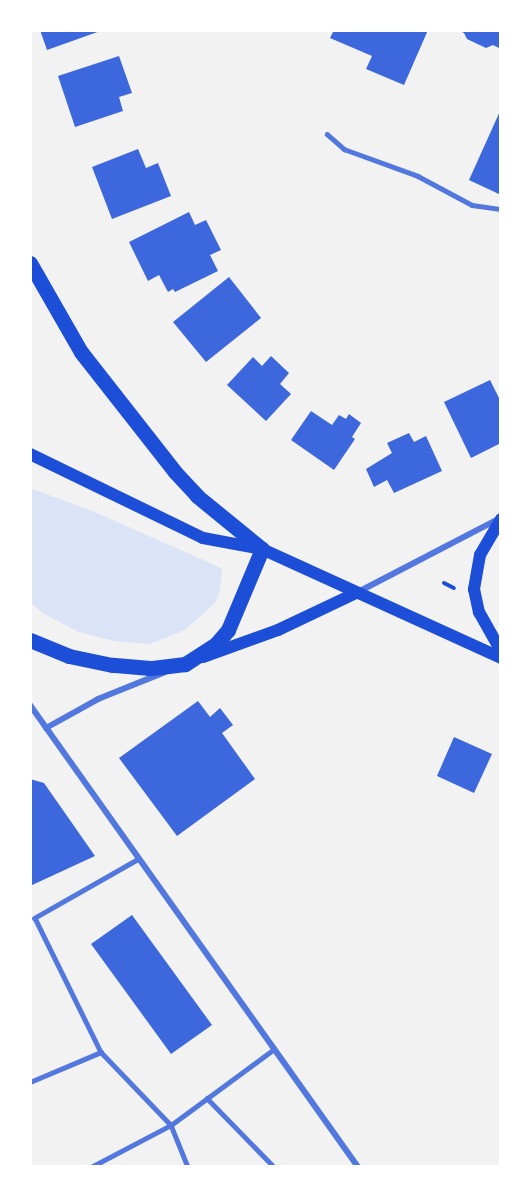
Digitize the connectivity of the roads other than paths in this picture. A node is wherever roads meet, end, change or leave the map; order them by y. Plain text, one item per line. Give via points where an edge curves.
1 (327, 134) dead end
2 (501, 208) edge
3 (30, 263) edge
4 (30, 454) edge
5 (501, 518) edge
6 (262, 549) junction
7 (356, 593) junction
8 (30, 640) edge
9 (501, 651) edge
10 (501, 658) edge
11 (185, 664) junction
12 (30, 705) edge
13 (46, 728) junction
14 (139, 859) junction
15 (274, 1049) junction
16 (101, 1052) junction
17 (30, 1082) edge
18 (207, 1098) junction
19 (171, 1125) junction
20 (91, 1167) edge
21 (188, 1167) edge
22 (274, 1167) edge
23 (358, 1167) edge

1 - 2 lane via 344,149 418,176 472,205
3 - 6 main road via 81,352 175,472 197,496
4 - 6 main road via 203,538
5 - 7 street
5 - 9 main road via 480,555 474,589 478,612
6 - 7 main road
6 - 11 main road via 228,630 216,644
7 - 10 main road
7 - 11 main road via 278,630
8 - 11 main road via 69,656 112,665 159,668
11 - 13 street via 98,699
12 - 13 street
13 - 14 street
14 - 15 street
14 - 16 lane via 35,918
15 - 18 lane
15 - 23 street
16 - 17 lane
16 - 19 lane
18 - 19 lane
18 - 22 lane
19 - 20 lane
19 - 21 lane

